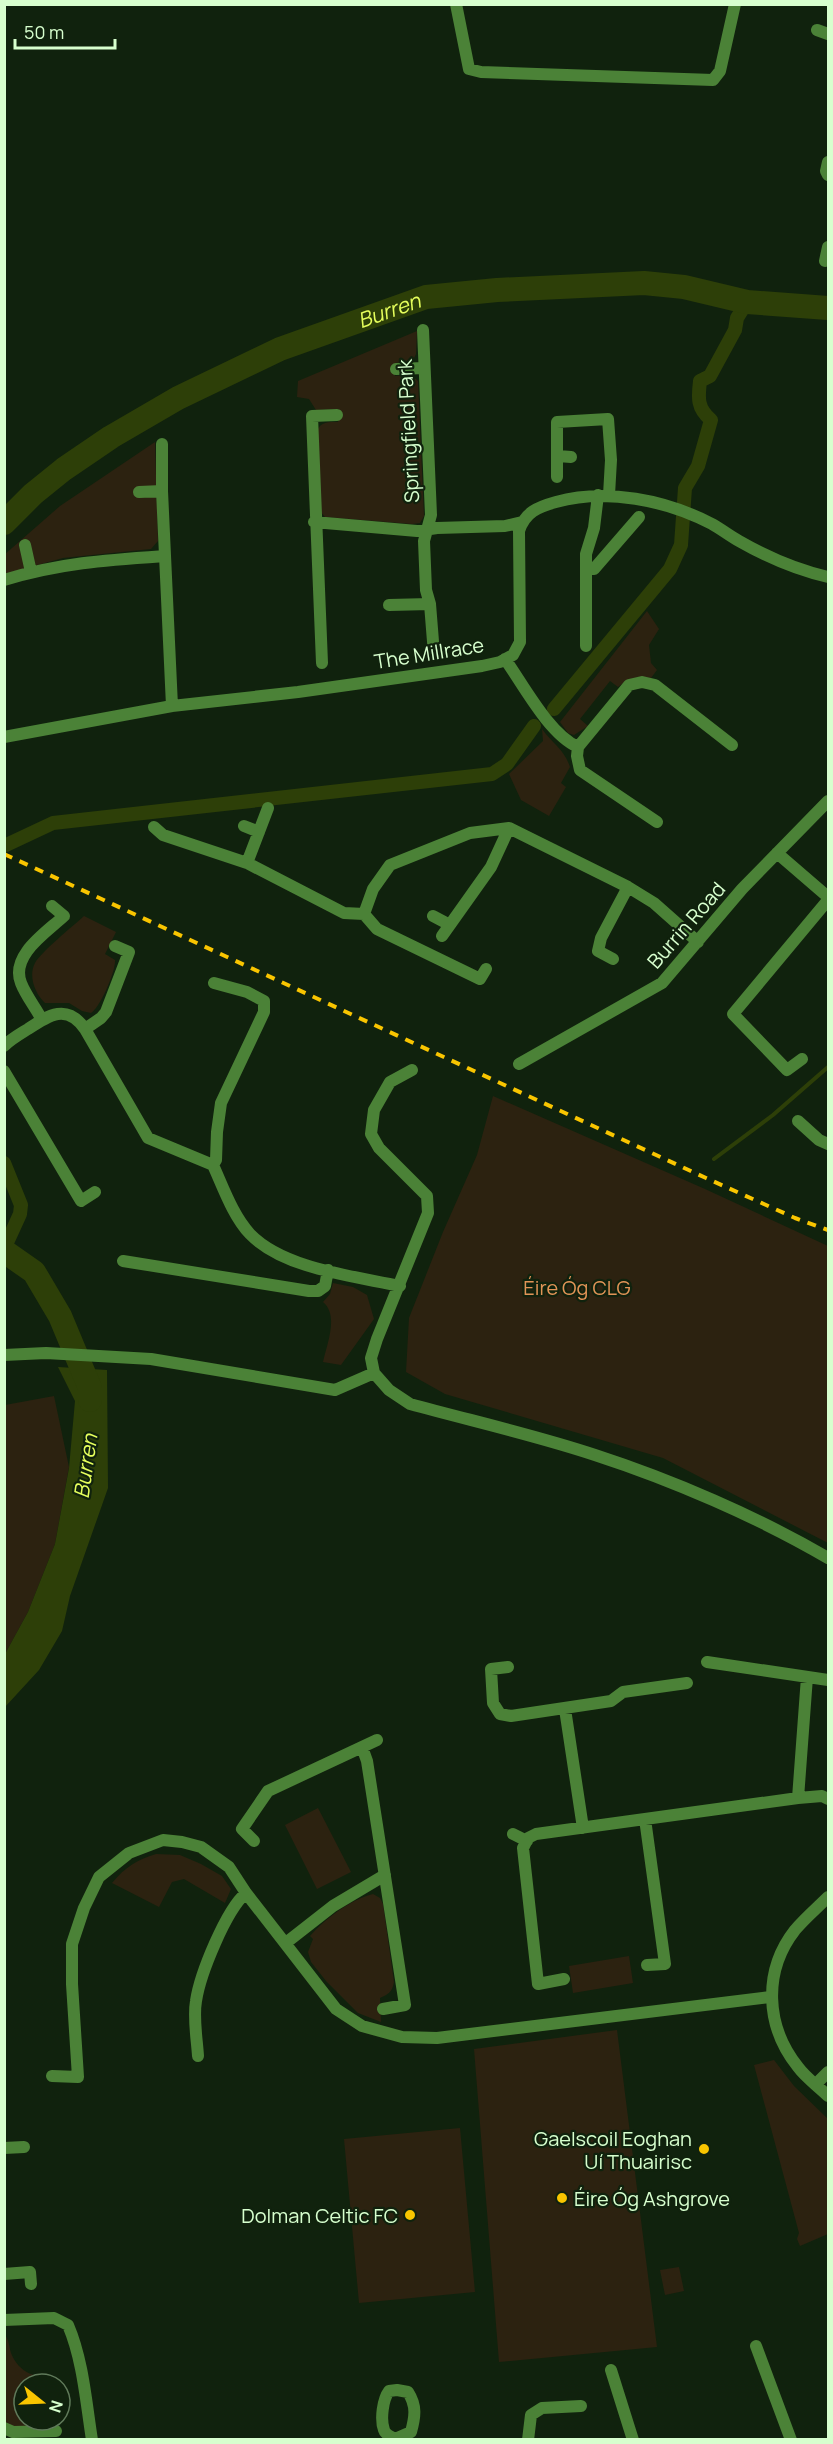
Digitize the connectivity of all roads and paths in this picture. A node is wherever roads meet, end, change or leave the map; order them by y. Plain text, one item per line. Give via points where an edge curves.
1 (456, 4) edge
2 (735, 4) edge
3 (828, 162) edge
4 (828, 175) edge
5 (828, 247) edge
6 (825, 261) dead end
7 (423, 330) dead end
8 (424, 368) junction
9 (396, 369) dead end
10 (337, 415) dead end
11 (162, 444) dead end
12 (558, 456) junction
13 (571, 457) dead end
14 (557, 477) dead end
15 (162, 491) junction
16 (139, 492) dead end
17 (604, 495) junction
18 (639, 518) dead end
19 (314, 522) junction
20 (522, 522) junction
21 (428, 530) junction
22 (25, 546) dead end
23 (165, 556) junction
24 (586, 568) junction
25 (31, 572) junction
26 (828, 577) edge
27 (4, 580) edge
28 (430, 604) junction
29 (388, 605) dead end
30 (586, 646) dead end
31 (434, 654) dead end
32 (505, 659) junction
33 (322, 663) dead end
34 (172, 706) junction
35 (4, 737) edge
36 (732, 746) dead end
37 (578, 747) junction
38 (828, 801) edge
39 (268, 808) dead end
40 (657, 822) dead end
41 (244, 826) dead end
42 (154, 827) dead end
43 (508, 828) junction
44 (259, 832) junction
45 (777, 853) junction
46 (247, 863) junction
47 (628, 887) junction
48 (828, 899) edge
49 (52, 906) dead end
50 (364, 914) junction
51 (433, 916) dead end
52 (450, 925) junction
53 (442, 936) dead end
54 (698, 942) junction
55 (115, 946) dead end
56 (613, 959) dead end
57 (486, 969) dead end
58 (214, 983) dead end
59 (42, 1020) junction
60 (85, 1029) junction
61 (4, 1046) edge
62 (802, 1059) dead end
63 (519, 1064) dead end
64 (412, 1070) dead end
65 (4, 1071) edge
66 (798, 1120) dead end
67 (828, 1144) edge
68 (213, 1165) junction
69 (95, 1192) dead end
70 (123, 1261) dead end
71 (328, 1270) junction
72 (400, 1286) junction
73 (4, 1355) edge
74 (374, 1373) junction
75 (828, 1558) edge
76 (707, 1662) dead end
77 (508, 1667) dead end
78 (807, 1677) junction
79 (828, 1680) edge
80 (687, 1683) dead end
81 (565, 1709) junction
82 (377, 1740) dead end
83 (362, 1747) junction
84 (798, 1798) junction
85 (828, 1799) edge
86 (645, 1819) junction
87 (583, 1828) junction
88 (513, 1834) dead end
89 (254, 1841) dead end
90 (527, 1841) junction
91 (385, 1875) junction
92 (246, 1893) junction
93 (828, 1897) edge
94 (287, 1942) junction
95 (647, 1965) dead end
96 (564, 1980) dead end
97 (770, 1997) junction
98 (383, 2009) dead end
99 (198, 2056) dead end
100 (828, 2072) edge
101 (52, 2076) dead end
102 (816, 2084) junction
103 (828, 2096) edge
104 (24, 2147) dead end
105 (4, 2148) edge
106 (4, 2274) edge
107 (31, 2284) dead end
108 (4, 2320) edge
109 (756, 2346) dead end
110 (611, 2370) dead end
111 (581, 2406) dead end
112 (92, 2439) edge
113 (528, 2439) edge
114 (633, 2439) edge
115 (791, 2439) edge

1 - 2 street via 470,69 713,80 720,71
3 - 4 street
5 - 6 street
7 - 8 street, Springfield Park
8 - 9 street
8 - 21 street, Springfield Park via 431,514
10 - 19 street via 312,416
11 - 15 street
12 - 13 street
12 - 14 street
12 - 17 street via 557,422 608,419 611,460
15 - 16 street
15 - 23 street
17 - 20 street via 543,506 530,512
17 - 24 street via 586,554
17 - 26 street via 691,514 763,553
18 - 24 street via 594,569
19 - 21 street, Springfield Park
19 - 33 street
20 - 21 street, Springfield Park
20 - 32 street, The Millrace via 520,642 513,655
21 - 28 street, Springfield Park via 424,541
22 - 25 street
23 - 25 street via 82,561
23 - 34 street
24 - 30 street
25 - 27 street
28 - 29 street
28 - 31 street, Springfield Park
32 - 34 street, The Millrace via 418,676
32 - 37 street via 550,723 568,743
34 - 35 street, The Millrace
36 - 37 street via 655,685 642,682 629,685
37 - 40 street via 580,770
38 - 45 street, Burrin Road
39 - 44 street
41 - 44 street
42 - 46 street via 163,835
43 - 47 street
43 - 50 street via 470,833 390,865 373,889
43 - 52 street via 490,867
44 - 46 street
45 - 48 street
45 - 54 street, Burrin Road
46 - 50 street via 344,913
47 - 54 street via 654,903
47 - 56 street via 598,951
48 - 62 street via 733,1014 787,1070
49 - 59 street via 64,916 28,949 20,971 21,982
50 - 57 street via 376,929 480,979
51 - 52 street
52 - 53 street
54 - 63 street, Burrin Road via 662,983
55 - 60 street via 129,952 106,1012
58 - 68 street via 264,1001 264,1012 221,1102
59 - 60 street via 65,1013
59 - 61 street
60 - 68 street via 148,1138
64 - 72 street via 390,1082 374,1110 371,1134 379,1148 427,1196 428,1213
65 - 69 street via 81,1201
66 - 67 street
68 - 71 street via 249,1233 270,1251
70 - 71 street via 309,1292 325,1286
71 - 72 street
72 - 74 street via 371,1358
73 - 74 street via 46,1353 163,1361 335,1390
74 - 75 street via 389,1390 410,1404 595,1454 714,1502
76 - 78 street
77 - 81 street via 491,1669 493,1703 500,1714
78 - 79 street
78 - 84 street
80 - 81 street via 623,1692 611,1701
81 - 87 street
82 - 83 street
83 - 89 street via 268,1791 242,1829
83 - 91 street
84 - 85 street
84 - 86 street
86 - 87 street
86 - 95 street via 664,1964
87 - 90 street via 536,1834
88 - 90 street
90 - 96 street via 523,1848 538,1984
91 - 94 street via 333,1906
91 - 98 street via 405,2005
92 - 94 street
92 - 99 street via 238,1900 220,1934 195,2001
92 - 101 street via 229,1867 201,1847 182,1842 163,1840 129,1853 99,1877 72,1944 78,2077
93 - 97 street via 785,1944
94 - 97 street via 336,2009 362,2026 402,2037 437,2038
97 - 102 street via 780,2037 798,2067
100 - 102 street
102 - 103 street
104 - 105 street
106 - 107 street via 30,2272
108 - 112 street via 54,2318 68,2325 78,2356
109 - 115 street
110 - 114 street
111 - 113 street via 542,2408 531,2415

